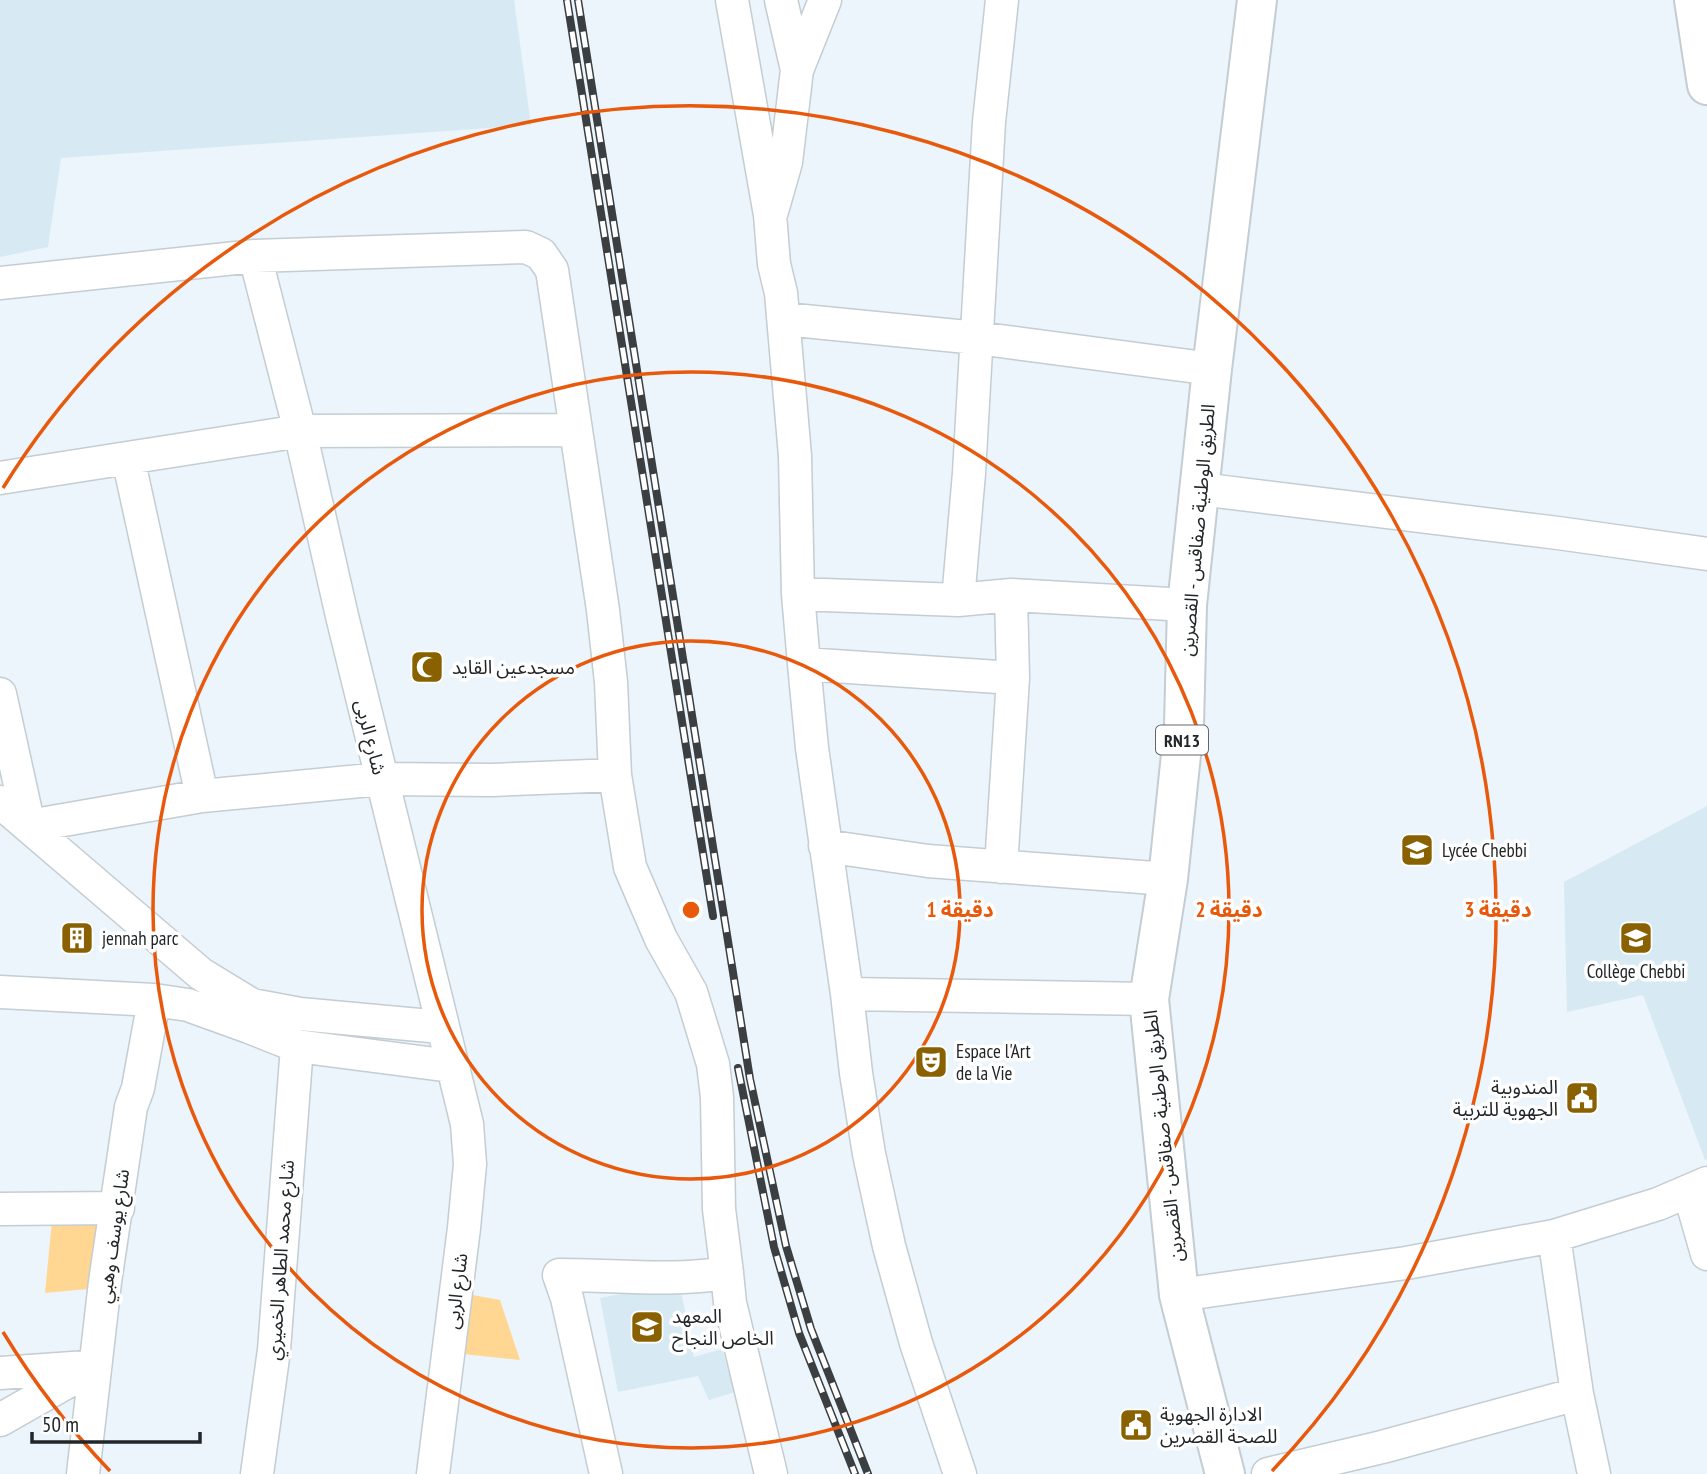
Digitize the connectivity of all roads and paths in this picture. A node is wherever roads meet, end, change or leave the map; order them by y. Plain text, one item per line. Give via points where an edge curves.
1 (732, 0) edge
2 (781, 0) edge
3 (825, 0) edge
4 (1002, 0) edge
5 (1257, 0) edge
6 (1694, 0) edge
7 (797, 70) junction
8 (1707, 85) edge
9 (770, 215) junction
10 (255, 256) junction
11 (0, 283) edge
12 (784, 319) junction
13 (977, 338) junction
14 (1212, 369) junction
15 (576, 430) junction
16 (300, 431) junction
17 (128, 457) junction
18 (0, 478) edge
19 (1200, 489) junction
20 (1707, 554) edge
21 (798, 594) junction
22 (1011, 595) junction
23 (958, 600) junction
24 (1187, 605) junction
25 (804, 664) junction
26 (1013, 678) junction
27 (0, 694) edge
28 (615, 775) junction
29 (382, 779) junction
30 (202, 796) junction
31 (0, 802) edge
32 (29, 826) junction
33 (824, 846) junction
34 (1001, 867) junction
35 (1168, 879) junction
36 (0, 992) edge
37 (847, 994) junction
38 (1149, 999) junction
39 (154, 1000) junction
40 (251, 1016) junction
41 (441, 1027) junction
42 (297, 1046) junction
43 (451, 1066) junction
44 (1698, 1187) edge
45 (118, 1208) junction
46 (0, 1209) edge
47 (1554, 1236) junction
48 (1707, 1254) edge
49 (727, 1273) junction
50 (1179, 1295) junction
51 (96, 1366) junction
52 (0, 1373) edge
53 (1577, 1394) junction
54 (0, 1420) edge
55 (83, 1474) edge
56 (257, 1474) edge
57 (433, 1474) edge
58 (606, 1474) edge
59 (771, 1474) edge
60 (960, 1474) edge
61 (1225, 1474) edge
62 (1268, 1474) edge
63 (1594, 1474) edge

1 - 9 street
2 - 7 street
3 - 7 street
4 - 13 street via 989,122
5 - 14 main road, الطريق الوطنية صفاقس - القصرين / RN13
6 - 8 main road
7 - 9 street via 786,162
9 - 12 street
10 - 11 street
10 - 15 street via 498,247 526,247 541,254 552,270
10 - 16 street, شارع الربى
12 - 13 street
12 - 21 street
13 - 14 street
13 - 23 street
14 - 19 main road, الطريق الوطنية صفاقس - القصرين / RN13
15 - 16 street
15 - 28 street via 611,682
16 - 17 street
16 - 29 street, شارع الربى
17 - 18 street
17 - 30 street
19 - 20 street
19 - 24 main road, الطريق الوطنية صفاقس - القصرين / RN13
21 - 23 street
21 - 25 street
22 - 23 street
22 - 24 street
22 - 26 street
24 - 35 main road, الطريق الوطنية صفاقس - القصرين / RN13 via 1184,726
25 - 26 street
25 - 33 street
26 - 34 street
27 - 32 street
28 - 29 street
28 - 49 street via 631,867 661,939 691,992 713,1065 719,1209
29 - 30 street
29 - 41 street, شارع الربى
30 - 32 street
31 - 32 street
32 - 40 street
33 - 34 street
33 - 37 street
34 - 35 street
35 - 38 main road, الطريق الوطنية صفاقس - القصرين / RN13
36 - 39 street
37 - 38 street
37 - 60 street via 869,1154 889,1246
38 - 50 main road, الطريق الوطنية صفاقس - القصرين / RN13
39 - 40 street
39 - 45 street, شارع يوسف وهبي via 131,1107
40 - 41 street via 300,1014
40 - 42 street
41 - 43 street, شارع الربى
42 - 43 street
42 - 56 street, شارع محمد الطاهر الخميري via 274,1350
43 - 57 street, شارع الربى via 467,1124 470,1164
44 - 47 street
44 - 48 street
45 - 46 street
45 - 51 street, شارع يوسف وهبي
47 - 50 street via 1406,1264
47 - 53 street
49 - 58 street via 626,1279 559,1275
49 - 59 street
50 - 61 main road, الطريق الوطنية صفاقس - القصرين / RN13
51 - 52 street
51 - 54 street
51 - 55 street, شارع يوسف وهبي
53 - 62 street
53 - 63 street

